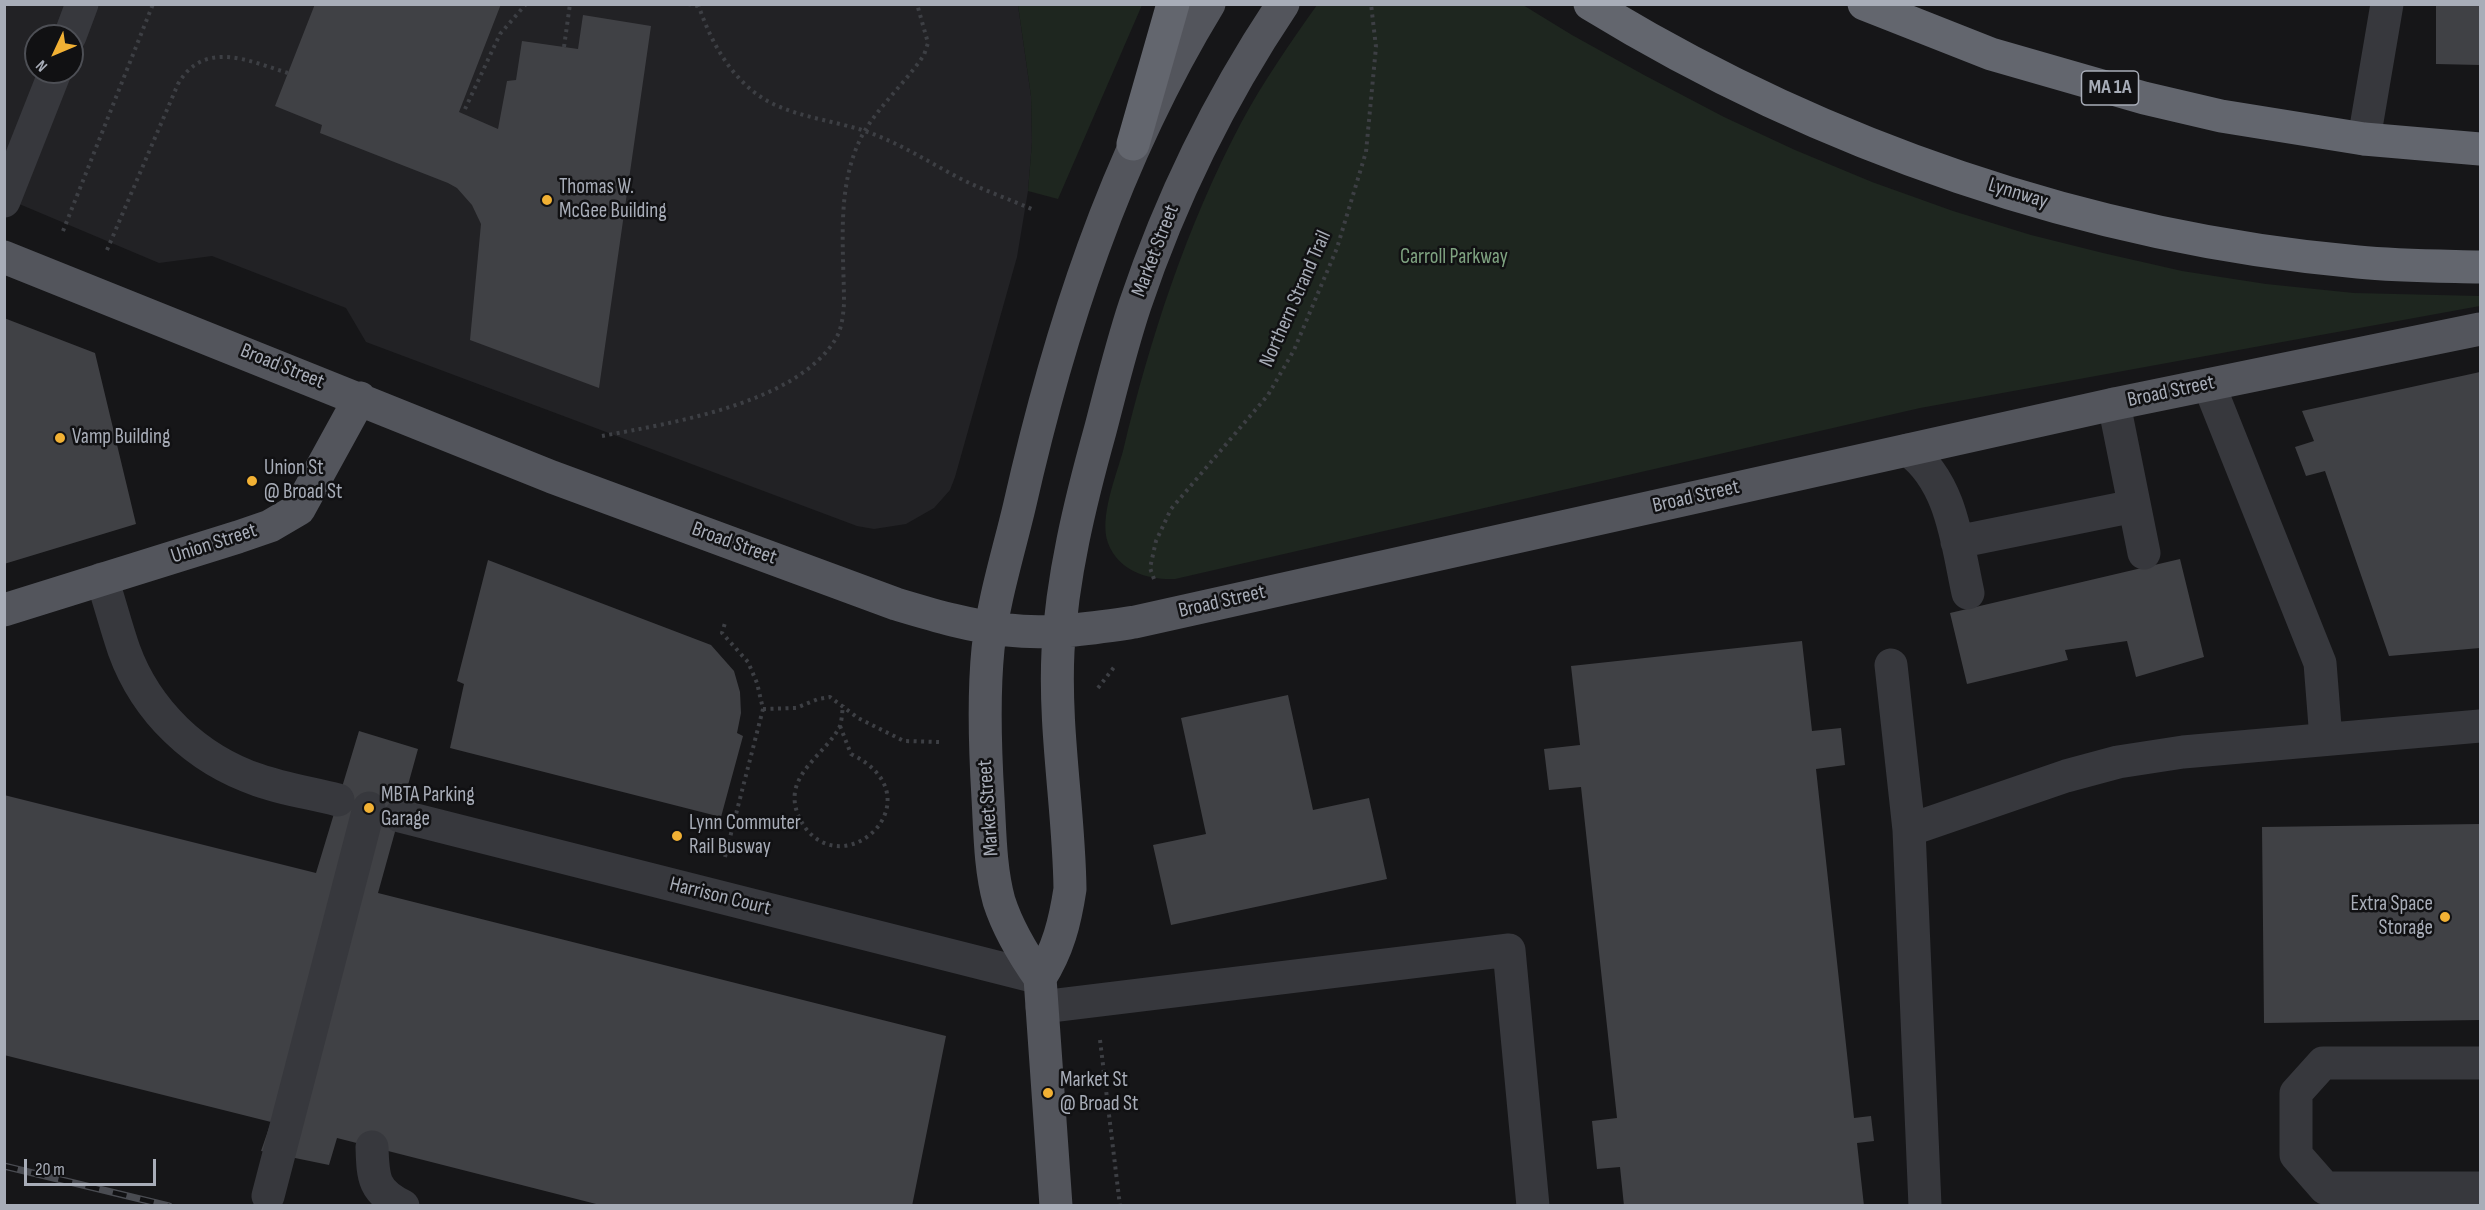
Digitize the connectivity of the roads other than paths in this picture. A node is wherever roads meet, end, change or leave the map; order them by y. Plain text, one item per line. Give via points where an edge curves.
1 (82, 4) edge
2 (1173, 4) edge
3 (1209, 4) edge
4 (1283, 4) edge
5 (1590, 4) edge
6 (1864, 4) edge
7 (2387, 4) edge
8 (74, 24) edge
9 (50, 84) edge
10 (2364, 139) junction
11 (1133, 144) junction
12 (2481, 149) edge
13 (4, 201) edge
14 (4, 257) edge
15 (2481, 267) edge
16 (2481, 329) edge
17 (2209, 384) junction
18 (360, 398) junction
19 (2114, 404) junction
20 (1908, 450) junction
21 (2134, 507) junction
22 (1957, 542) junction
23 (2144, 553) dead end
24 (102, 579) junction
25 (1968, 592) dead end
26 (4, 610) edge
27 (991, 628) junction
28 (1059, 631) junction
29 (1891, 665) dead end
30 (2481, 726) edge
31 (2326, 739) junction
32 (400, 816) dead end
33 (1909, 830) junction
34 (1041, 992) junction
35 (2481, 1063) edge
36 (372, 1147) dead end
37 (2481, 1188) edge
38 (268, 1196) dead end
39 (403, 1206) edge
40 (1056, 1206) edge
41 (1533, 1206) edge
42 (1925, 1206) edge

1 - 8 street
2 - 11 highway
3 - 11 main road
4 - 28 main road, Market Street via 1208,129 1156,247 1112,382 1067,568
5 - 15 highway, Lynnway via 1663,48 1810,118 1887,151 2043,202 2200,240 2279,253 2359,262
6 - 10 highway, MA 1A via 1991,54 2144,98 2221,116
7 - 10 street
9 - 13 street
10 - 12 highway, MA 1A
11 - 27 main road, Market Street via 1076,294 1038,426
14 - 18 main road, Broad Street
16 - 17 main road, Broad Street
17 - 19 main road, Broad Street
17 - 31 street via 2320,663
18 - 24 main road, Union Street via 299,509 270,526
18 - 27 main road, Broad Street via 552,477 896,604
19 - 20 main road, Broad Street
19 - 21 street
20 - 22 street via 1925,465 1944,495
20 - 28 main road, Broad Street via 1136,622
21 - 22 street
21 - 23 street
22 - 25 street
24 - 26 main road, Union Street
24 - 38 street via 125,651 143,689 164,719 223,765 258,780 353,804
27 - 28 main road, Broad Street
27 - 34 main road, Market Street via 985,741 994,878 1006,920
28 - 34 main road via 1058,709 1070,889 1067,911
29 - 33 street
30 - 31 street
31 - 33 street via 2184,752 2092,768
32 - 34 street, Harrison Court
33 - 42 street
34 - 40 main road, Market Street
34 - 41 street via 1509,950
35 - 37 street via 2323,1063 2296,1093 2296,1155 2325,1188
36 - 39 street via 373,1177 387,1198

